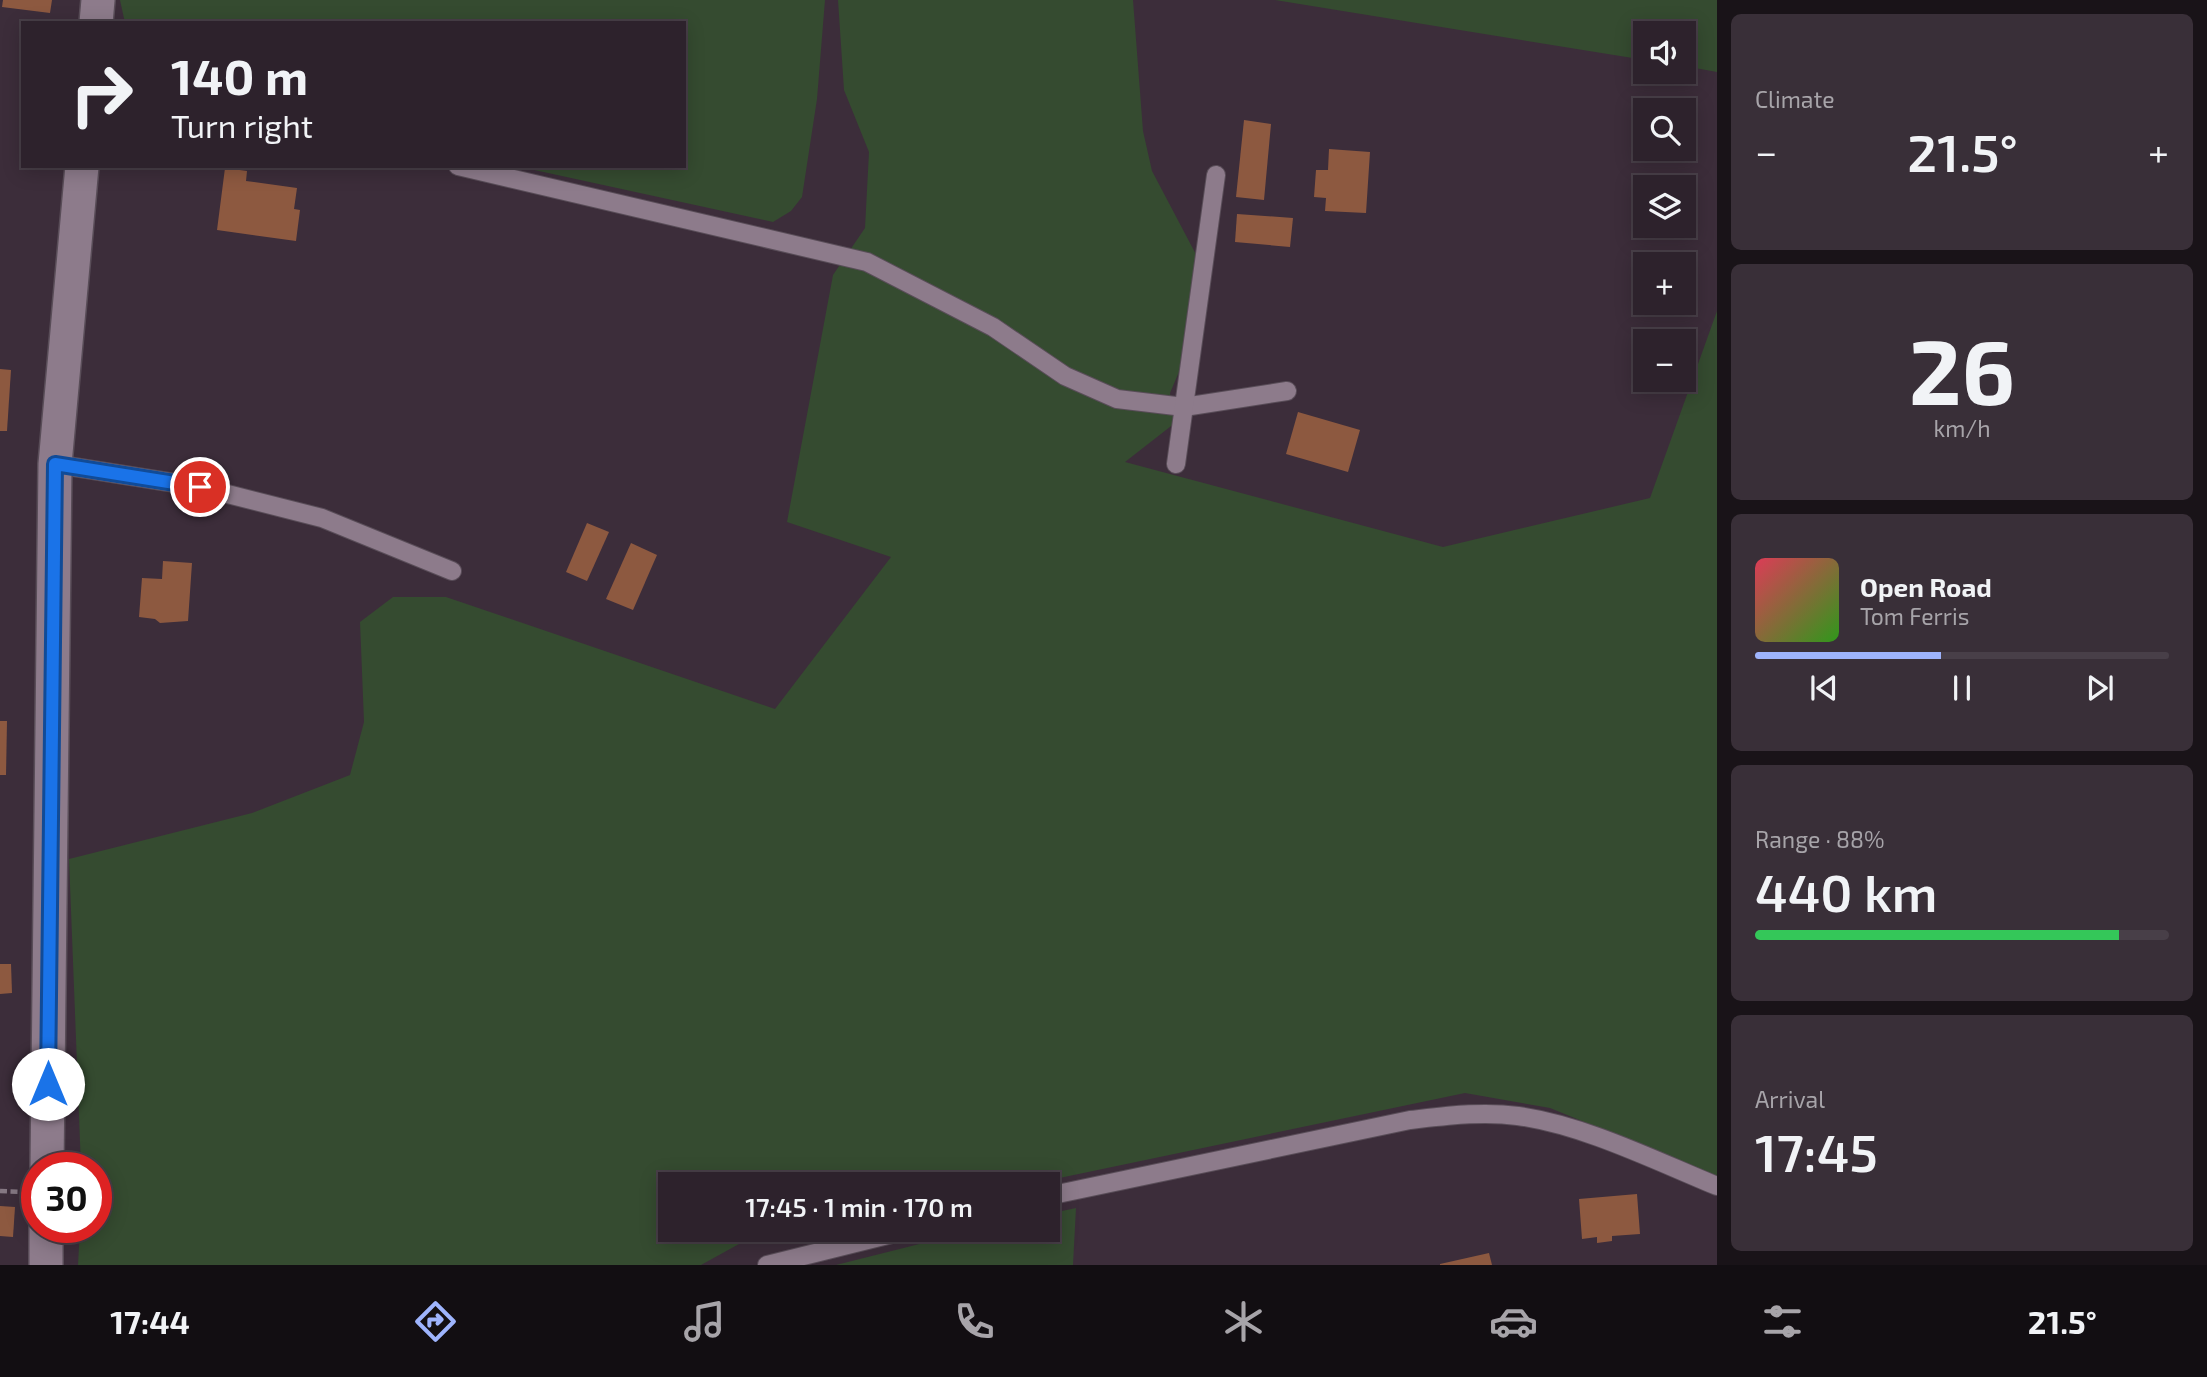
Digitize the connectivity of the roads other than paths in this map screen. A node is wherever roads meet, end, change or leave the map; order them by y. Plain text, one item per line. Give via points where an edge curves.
1 (99, 0) edge
2 (96, 21) edge
3 (82, 168) edge
4 (467, 168) edge
5 (1216, 175) dead end
6 (1287, 391) dead end
7 (1184, 407) junction
8 (55, 464) junction
9 (1176, 464) dead end
10 (452, 571) dead end
11 (47, 1152) edge
12 (1717, 1186) edge
13 (1060, 1193) edge
14 (860, 1242) edge
15 (46, 1243) edge
16 (46, 1265) edge
17 (767, 1265) edge

1 - 2 street
3 - 8 street
4 - 7 lane via 867,262 993,327 1065,376 1117,399
5 - 7 lane
6 - 7 lane
7 - 9 lane
8 - 10 lane via 200,487 322,518
8 - 11 street
12 - 13 lane via 1554,1125 1519,1116 1470,1113 1410,1120
14 - 17 lane
15 - 16 street

